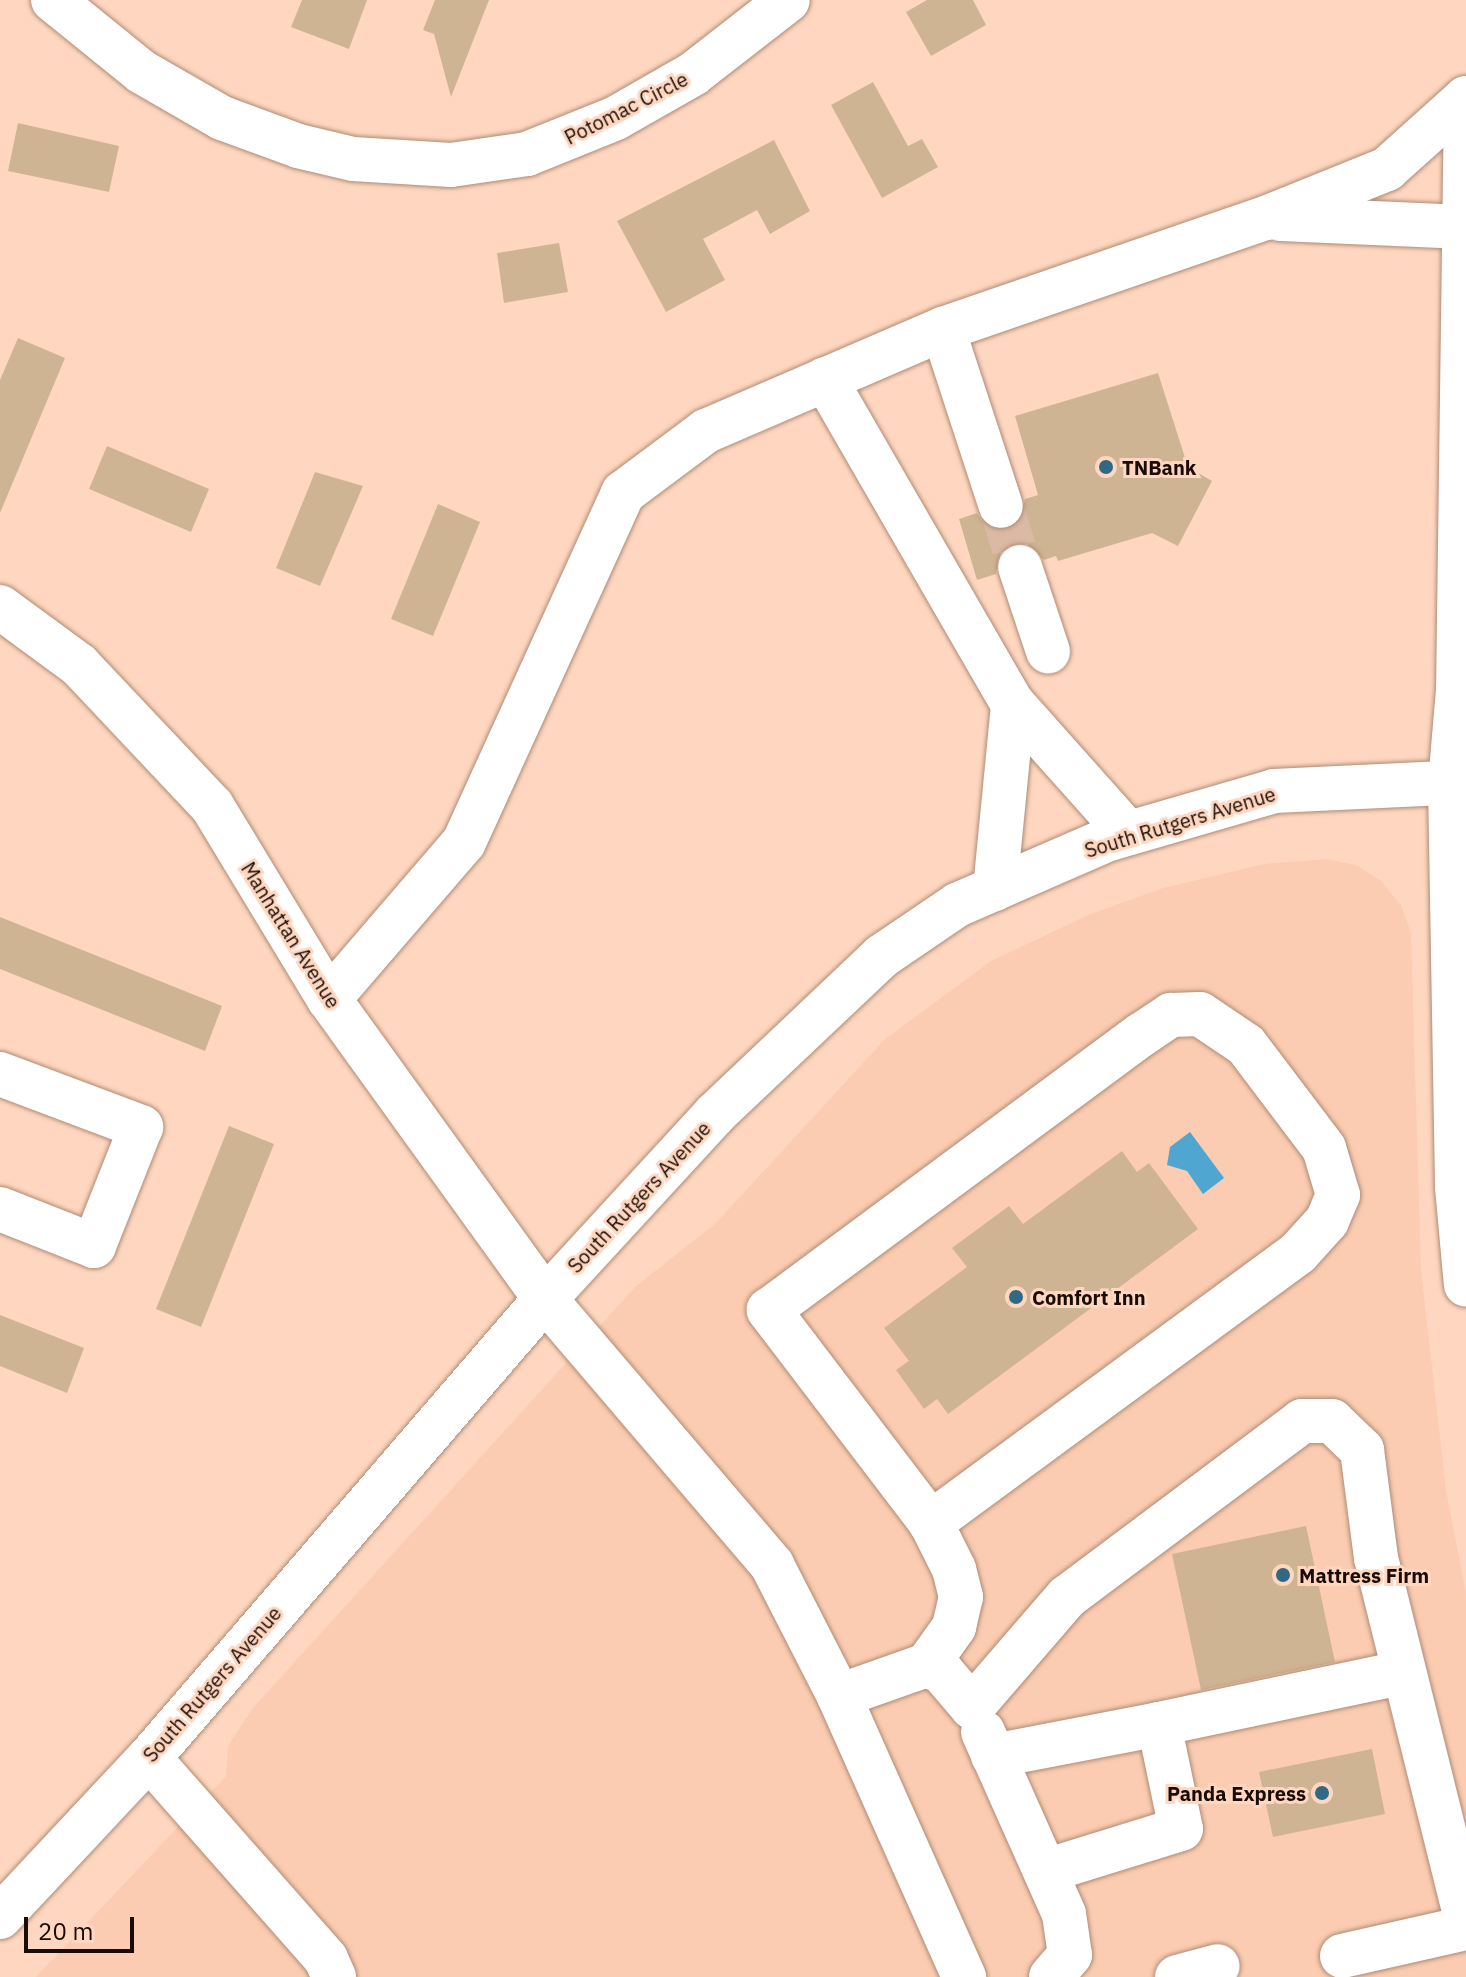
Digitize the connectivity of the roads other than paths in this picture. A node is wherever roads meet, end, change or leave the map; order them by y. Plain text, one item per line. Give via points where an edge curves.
1 (53, 0) edge
2 (788, 0) edge
3 (1466, 98) edge
4 (1266, 218) junction
5 (1464, 227) edge
6 (943, 329) junction
7 (825, 379) junction
8 (1001, 506) tunnel mouth
9 (1020, 567) tunnel mouth
10 (0, 607) edge
11 (1048, 651) dead end
12 (1013, 704) junction
13 (1458, 782) edge
14 (1128, 833) junction
15 (995, 889) junction
16 (329, 999) junction
17 (0, 1074) edge
18 (0, 1209) edge
19 (1466, 1285) edge
20 (545, 1299) junction
21 (931, 1523) junction
22 (927, 1665) junction
23 (1402, 1673) junction
24 (839, 1696) junction
25 (972, 1707) junction
26 (1159, 1724) junction
27 (993, 1756) junction
28 (149, 1758) junction
29 (1045, 1871) junction
30 (0, 1917) edge
31 (1466, 1919) edge
32 (1466, 1928) edge
33 (1342, 1956) dead end
34 (1067, 1970) edge
35 (332, 1976) edge
36 (964, 1977) edge

1 - 2 main road, Potomac Circle via 142,72 222,118 298,146 353,159 451,165 527,154 616,118 693,74
3 - 4 main road via 1387,169
3 - 5 main road
4 - 5 main road
4 - 6 main road
5 - 13 main road
6 - 7 main road
6 - 8 main road
7 - 12 main road
7 - 16 main road via 706,431 623,493 464,842
9 - 11 main road
10 - 16 main road, Manhattan Avenue via 79,665 212,806
12 - 14 main road
12 - 15 main road
13 - 14 main road, South Rutgers Avenue via 1274,791
13 - 19 main road via 1457,1187
14 - 15 main road, South Rutgers Avenue
15 - 20 main road, South Rutgers Avenue via 957,905 882,956 715,1114
16 - 20 main road, Manhattan Avenue
17 - 18 main road via 141,1127 94,1246
20 - 24 main road, Manhattan Avenue via 772,1565
20 - 28 main road, South Rutgers Avenue
21 - 21 main road via 769,1310 1141,1035 1171,1015 1200,1014 1246,1045 1324,1148 1338,1195 1327,1221 1298,1253
21 - 22 main road via 961,1597 954,1627
22 - 24 main road
22 - 25 main road via 942,1672
23 - 25 main road via 1376,1558 1362,1450 1332,1421 1319,1418 1302,1421 1067,1597
23 - 26 main road
23 - 31 main road
24 - 36 main road, Manhattan Avenue
25 - 27 main road
26 - 27 main road
26 - 29 main road via 1181,1829
27 - 29 main road
28 - 30 main road, South Rutgers Avenue
28 - 35 main road via 326,1959
29 - 34 main road via 1064,1914
32 - 33 main road

